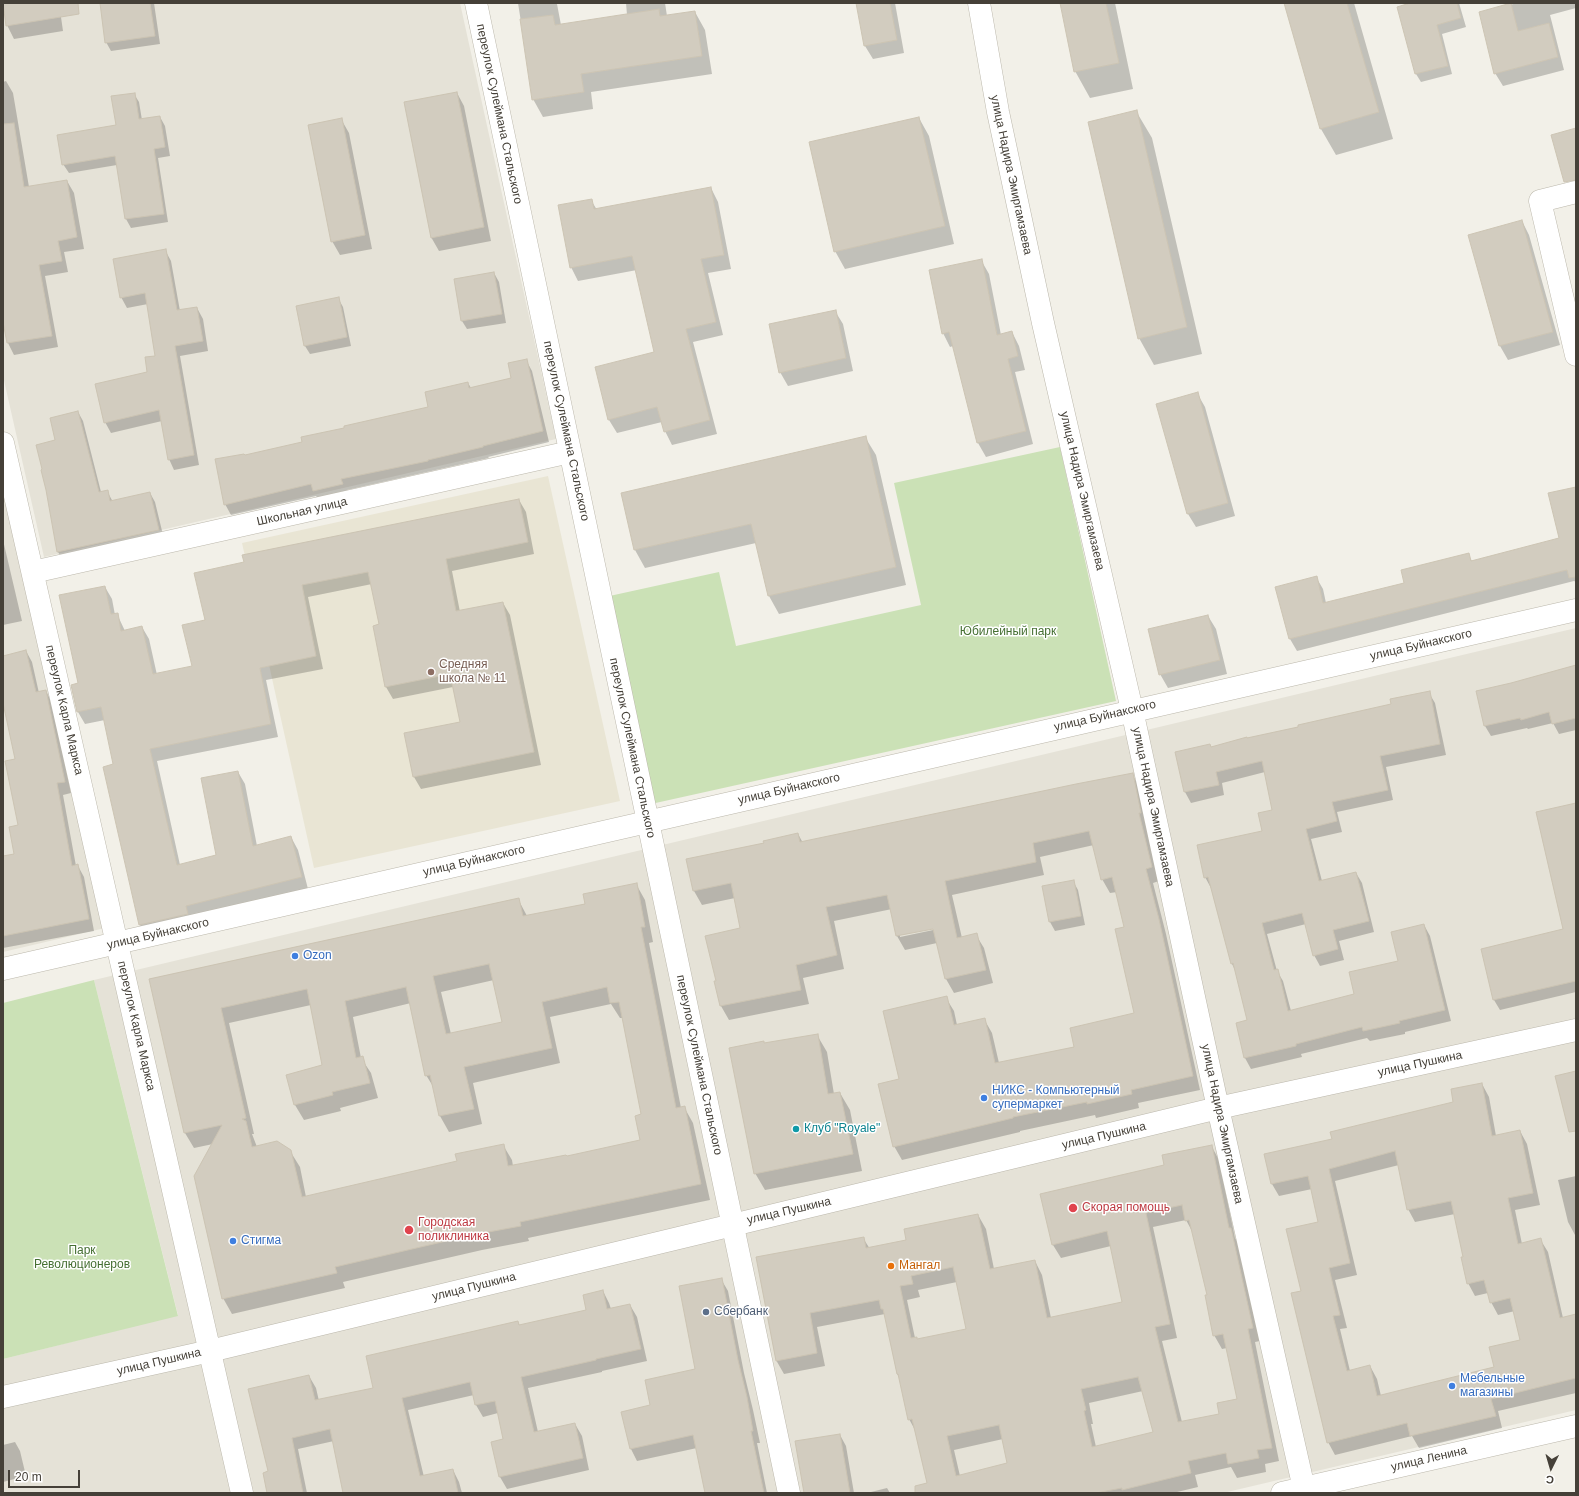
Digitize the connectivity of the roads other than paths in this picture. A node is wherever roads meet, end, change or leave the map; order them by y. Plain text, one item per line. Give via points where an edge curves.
1 (476, 3) edge
2 (979, 3) edge
3 (1576, 192) edge
4 (1576, 355) edge
5 (3, 443) edge
6 (570, 452) junction
7 (33, 572) junction
8 (1576, 610) edge
9 (1132, 710) junction
10 (648, 822) junction
11 (117, 943) junction
12 (3, 969) edge
13 (1576, 1030) edge
14 (1218, 1108) junction
15 (732, 1225) junction
16 (210, 1351) junction
17 (3, 1397) edge
18 (1576, 1426) edge
19 (1304, 1490) edge
20 (242, 1493) edge
21 (789, 1493) edge
22 (1282, 1493) edge

1 - 6 street, переулок Сулеймана Стальского
2 - 9 street, улица Надира Эмиргамзаева via 998,112 1043,323
3 - 4 street via 1540,201
5 - 7 street, переулок Карла Маркса
6 - 7 street, Школьная улица
6 - 10 street, переулок Сулеймана Стальского
7 - 11 street, переулок Карла Маркса
8 - 9 street, улица Буйнакского
9 - 10 street, улица Буйнакского
9 - 14 street, улица Надира Эмиргамзаева
10 - 11 street, улица Буйнакского
10 - 15 street, переулок Сулеймана Стальского
11 - 12 street, улица Буйнакского
11 - 16 street, переулок Карла Маркса
13 - 14 street, улица Пушкина
14 - 15 street, улица Пушкина
14 - 19 street, улица Надира Эмиргамзаева
15 - 16 street, улица Пушкина
15 - 21 street, переулок Сулеймана Стальского
16 - 17 street, улица Пушкина
16 - 20 street, переулок Карла Маркса
18 - 19 street, улица Ленина
19 - 22 street, улица Ленина

